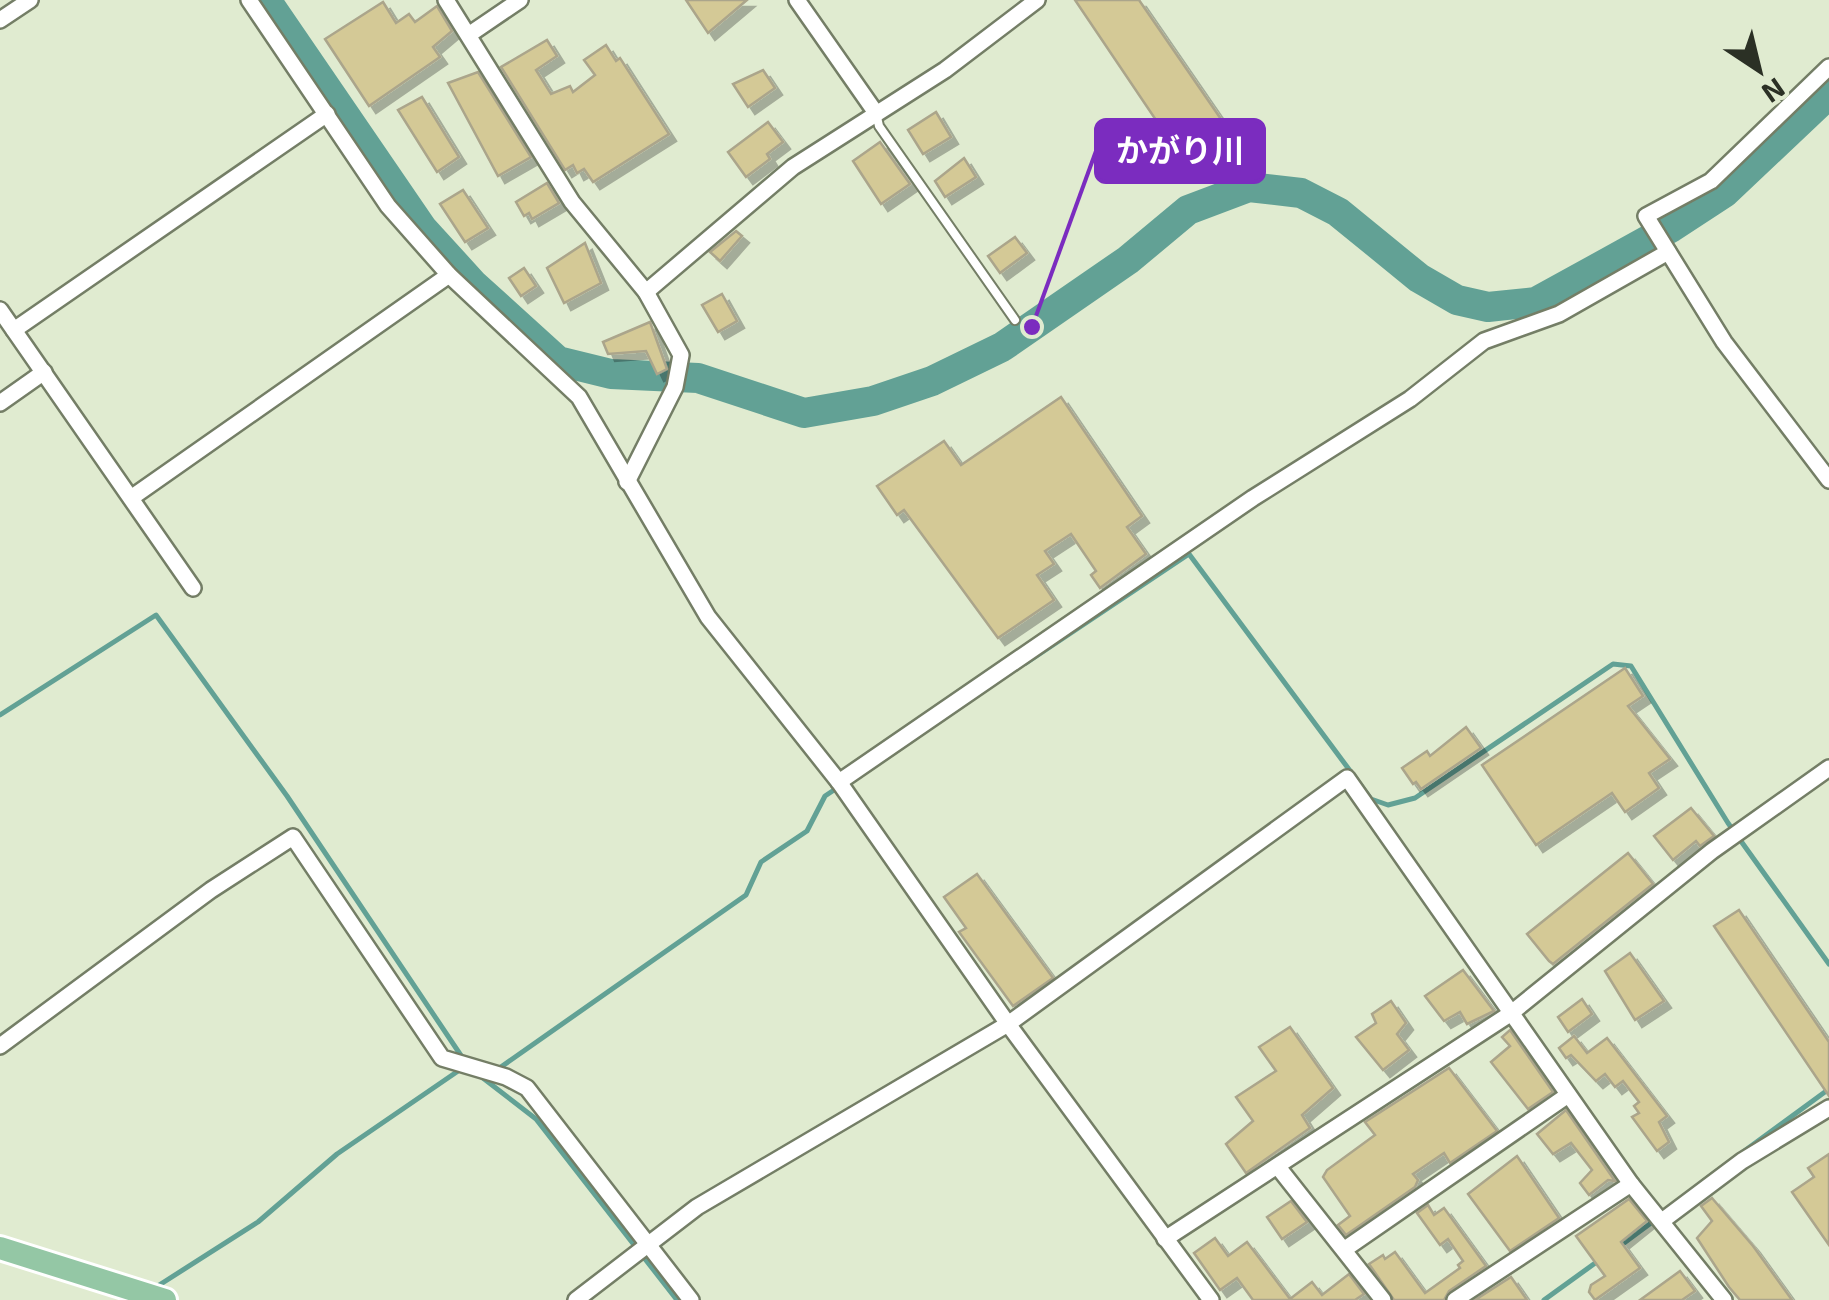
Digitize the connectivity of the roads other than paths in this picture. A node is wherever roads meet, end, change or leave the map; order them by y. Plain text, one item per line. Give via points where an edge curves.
1 (30, 0) edge
2 (249, 0) edge
3 (446, 0) edge
4 (520, 0) edge
5 (798, 0) edge
6 (1037, 0) edge
7 (0, 20) edge
8 (470, 34) junction
9 (1829, 66) edge
10 (876, 112) junction
11 (327, 114) junction
12 (1668, 252) junction
13 (449, 275) junction
14 (646, 292) junction
15 (0, 310) edge
16 (1015, 320) dead end
17 (14, 330) junction
18 (44, 372) junction
19 (0, 402) edge
20 (1829, 480) edge
21 (627, 482) junction
22 (132, 498) junction
23 (193, 588) dead end
24 (1829, 768) edge
25 (838, 782) junction
26 (1510, 1014) junction
27 (1008, 1024) junction
28 (0, 1046) edge
29 (1568, 1095) junction
30 (1829, 1108) edge
31 (1278, 1168) junction
32 (1631, 1184) junction
33 (1662, 1221) junction
34 (1166, 1238) junction
35 (650, 1245) junction
36 (0, 1248) edge
37 (1345, 1249) junction
38 (166, 1300) edge
39 (576, 1300) edge
40 (690, 1300) edge
41 (1211, 1300) edge
42 (1383, 1300) edge
43 (1456, 1300) edge
44 (1724, 1300) edge

1 - 7 street
2 - 11 street
3 - 8 street
4 - 8 street
5 - 10 street
6 - 10 street
8 - 14 street via 572,202
9 - 12 street via 1711,181 1646,216
10 - 14 street via 742,207
10 - 16 lane via 879,126
11 - 13 street via 388,206
11 - 17 street
12 - 20 street via 1724,342
12 - 25 street via 1559,314 1484,340 1410,399 1253,498
13 - 21 street via 579,398
13 - 22 street
14 - 21 street via 680,360 675,387
15 - 17 street
17 - 18 street
18 - 19 street
18 - 22 street
21 - 25 street via 708,618
22 - 23 street
24 - 26 street via 1712,851
25 - 27 street
26 - 27 street via 1347,778
26 - 29 street
26 - 31 street
27 - 34 street
27 - 35 street via 697,1206
28 - 35 street via 293,837 442,1058 527,1088
29 - 32 street
29 - 37 street
30 - 33 street via 1742,1160
31 - 34 street
31 - 37 street
32 - 33 street
32 - 43 street
33 - 44 street
34 - 41 street
35 - 39 street
35 - 40 street
36 - 38 main road
37 - 42 street

